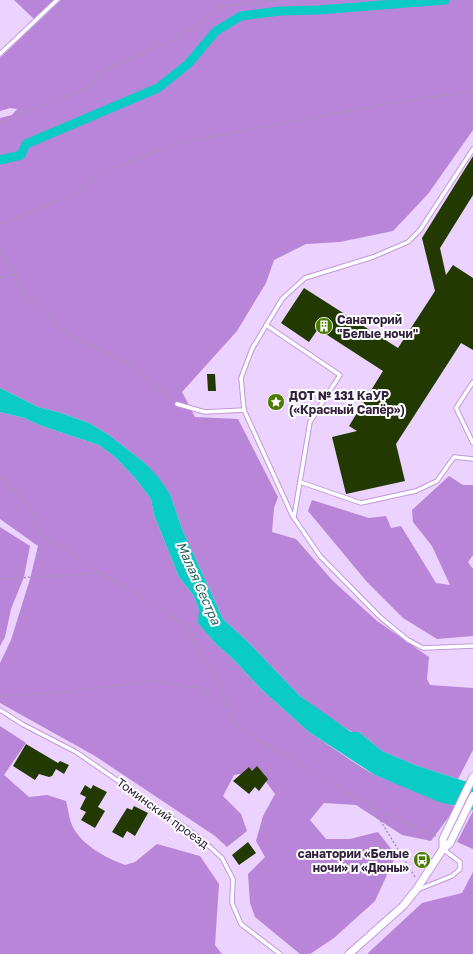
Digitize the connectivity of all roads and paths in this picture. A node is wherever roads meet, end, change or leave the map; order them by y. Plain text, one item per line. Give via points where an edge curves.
1 (57, 0) edge
2 (279, 0) edge
3 (0, 54) edge
4 (473, 90) edge
5 (0, 122) edge
6 (473, 149) edge
7 (0, 224) edge
8 (0, 250) edge
9 (14, 274) junction
10 (0, 278) edge
11 (266, 325) junction
12 (473, 382) edge
13 (177, 404) joint
14 (244, 410) junction
15 (473, 443) edge
16 (473, 459) edge
17 (0, 478) edge
18 (300, 482) junction
19 (294, 518) junction
20 (102, 573) junction
21 (0, 579) edge
22 (473, 646) edge
23 (0, 696) edge
24 (228, 707) junction
25 (0, 710) edge
26 (473, 777) edge
27 (473, 796) edge
28 (372, 808) junction
29 (443, 839) junction
30 (443, 849) junction
31 (418, 887) junction
32 (280, 954) edge
33 (349, 954) edge

1 - 3 lane
2 - 5 path via 222,6 172,41 106,70 87,88
4 - 7 path via 183,142 101,172 80,192
6 - 11 lane via 420,230 408,242 373,257 305,278 282,300
8 - 9 path
9 - 10 path
9 - 13 path via 25,293 69,335 133,366
11 - 14 lane via 252,349 241,378
11 - 18 lane via 340,375 310,422
12 - 15 lane via 456,408
13 - 14 lane via 205,412
14 - 19 lane
16 - 18 lane via 454,457 437,480 416,491 361,503
17 - 20 path via 30,506 40,535
18 - 19 lane
19 - 22 lane via 320,556 346,584 408,640 423,648
20 - 21 path
20 - 24 path via 184,624 214,672
23 - 24 path via 66,692 154,681 199,688
24 - 28 path via 235,726
25 - 32 lane, Томинский проезд via 76,752 210,846 222,858 233,879 232,903 241,924
26 - 29 street
27 - 30 street via 450,843
28 - 29 path
28 - 31 path
29 - 30 street
30 - 31 street
30 - 31 lane via 460,862 460,869 452,876
31 - 33 street via 403,906

